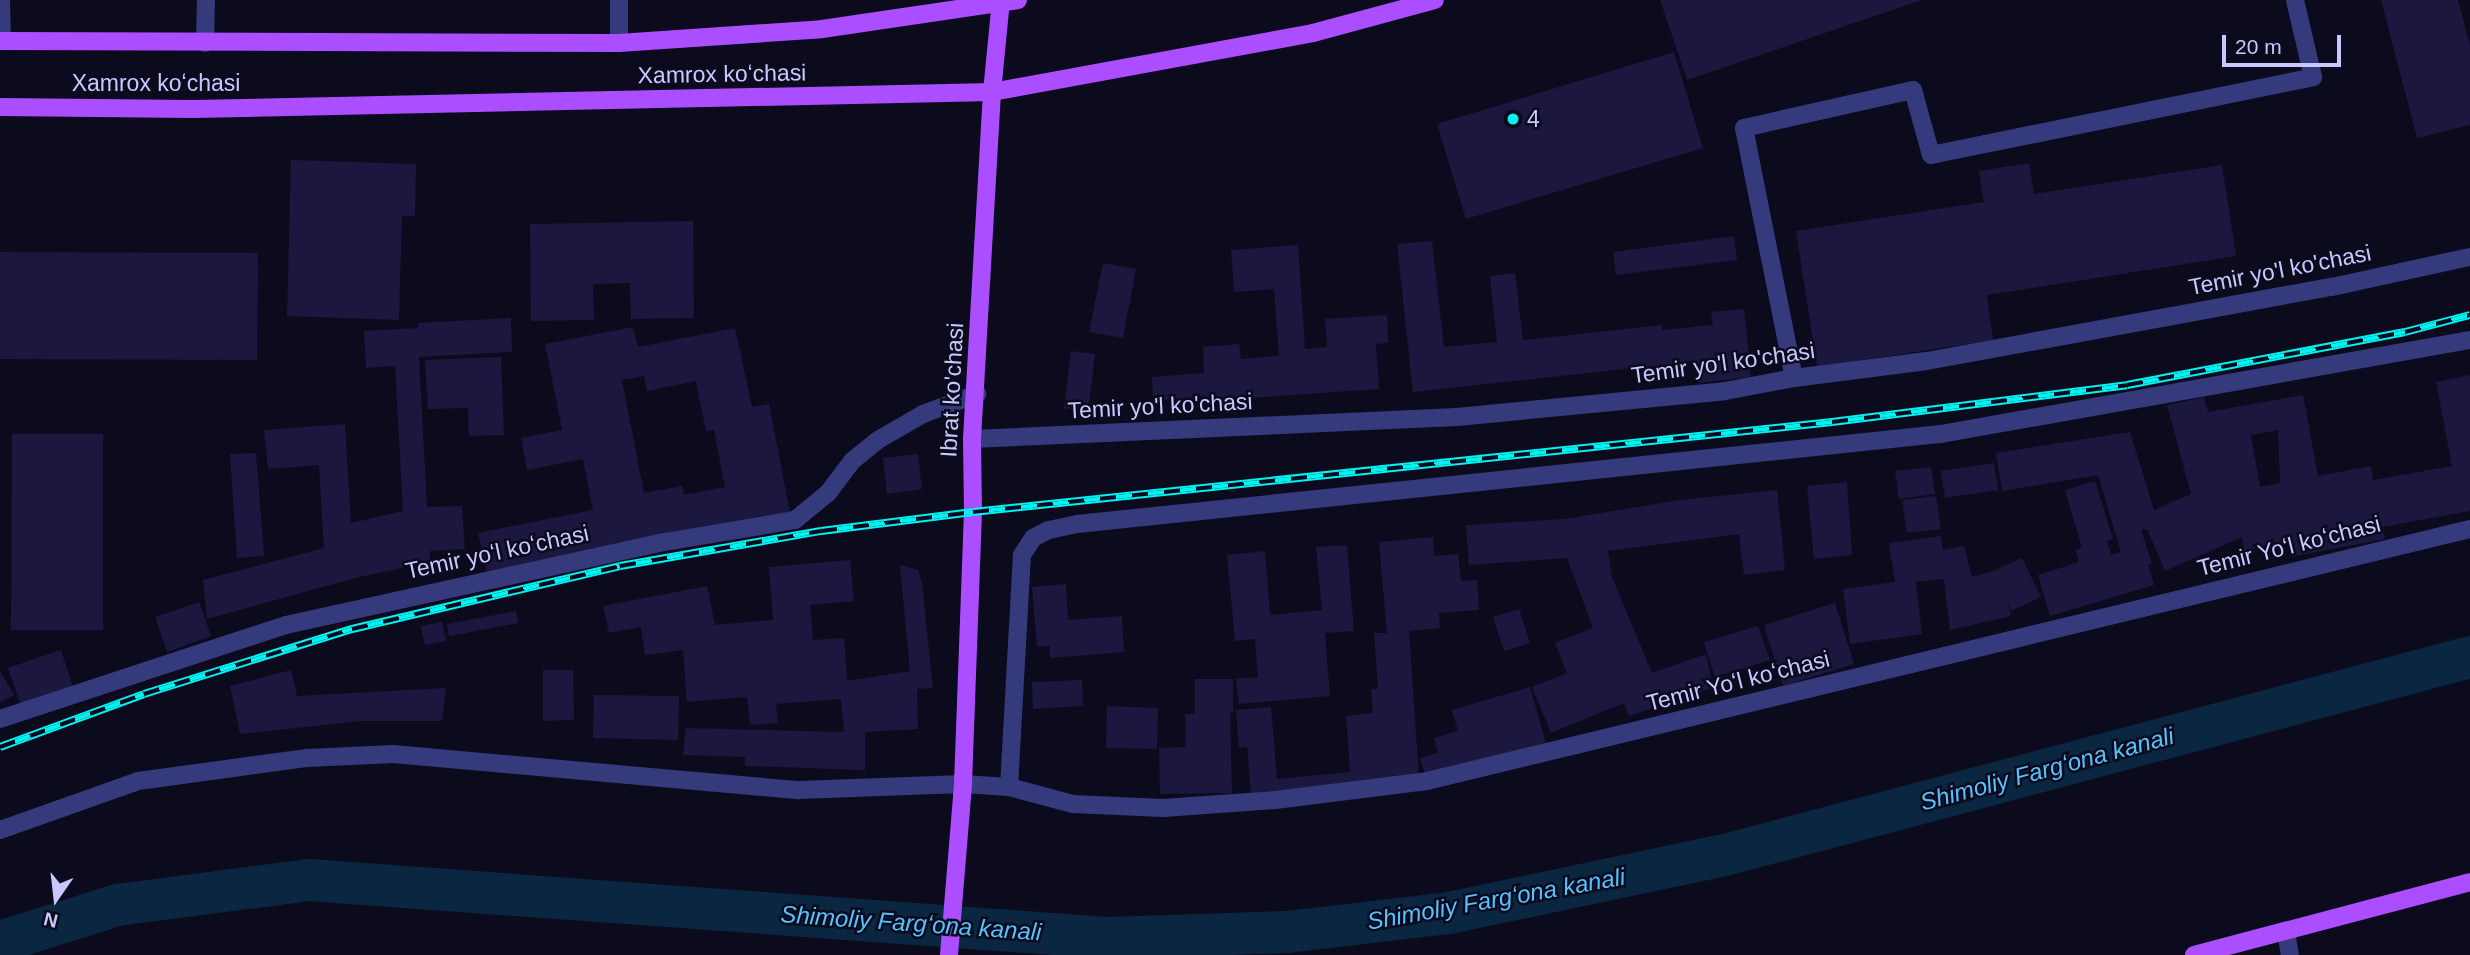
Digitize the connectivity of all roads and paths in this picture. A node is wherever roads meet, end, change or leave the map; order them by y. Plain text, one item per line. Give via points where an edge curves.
1 (1, 0) edge
2 (206, 0) edge
3 (619, 0) edge
4 (1435, 0) edge
5 (2295, 0) edge
6 (1007, 1) edge
7 (1, 41) edge
8 (205, 43) junction
9 (619, 43) junction
10 (992, 92) junction
11 (0, 107) edge
12 (2470, 257) edge
13 (2470, 340) edge
14 (1794, 378) junction
15 (976, 394) junction
16 (972, 439) junction
17 (2470, 528) edge
18 (0, 719) edge
19 (963, 784) junction
20 (1009, 787) junction
21 (0, 830) edge
22 (2470, 882) edge
23 (2286, 930) junction
24 (949, 955) edge
25 (2194, 955) edge
26 (2290, 955) edge

1 - 7 street
2 - 8 street
3 - 9 street
4 - 10 main road, Xamrox koʻchasi via 1312,33
5 - 14 street via 2313,77 1931,155 1913,90 1744,128
6 - 9 main road via 822,29
6 - 10 main road, Ibrat ko'chasi
7 - 8 main road
8 - 9 main road
10 - 11 main road, Xamrox koʻchasi via 207,108
10 - 15 main road, Ibrat ko'chasi
12 - 14 street, Temir yo'l ko'chasi via 2332,287 1927,361
13 - 20 street via 1941,433 1049,530 1033,538 1023,555
14 - 16 street, Temir yo'l ko'chasi via 1725,391 1457,417
15 - 16 main road, Ibrat ko'chasi
15 - 18 street, Temir yoʻl koʻchasi via 923,414 878,440 795,520 638,548 286,625
16 - 19 main road, Ibrat ko'chasi
17 - 20 street, Temir Yoʻl koʻchasi via 1427,781 1163,808 1073,804
19 - 20 street, Temir Yoʻl koʻchasi
19 - 21 street, Temir Yoʻl koʻchasi via 799,790 393,754 307,758 138,781
19 - 24 main road, Ibrat ko'chasi
22 - 23 main road
23 - 25 main road
23 - 26 street

